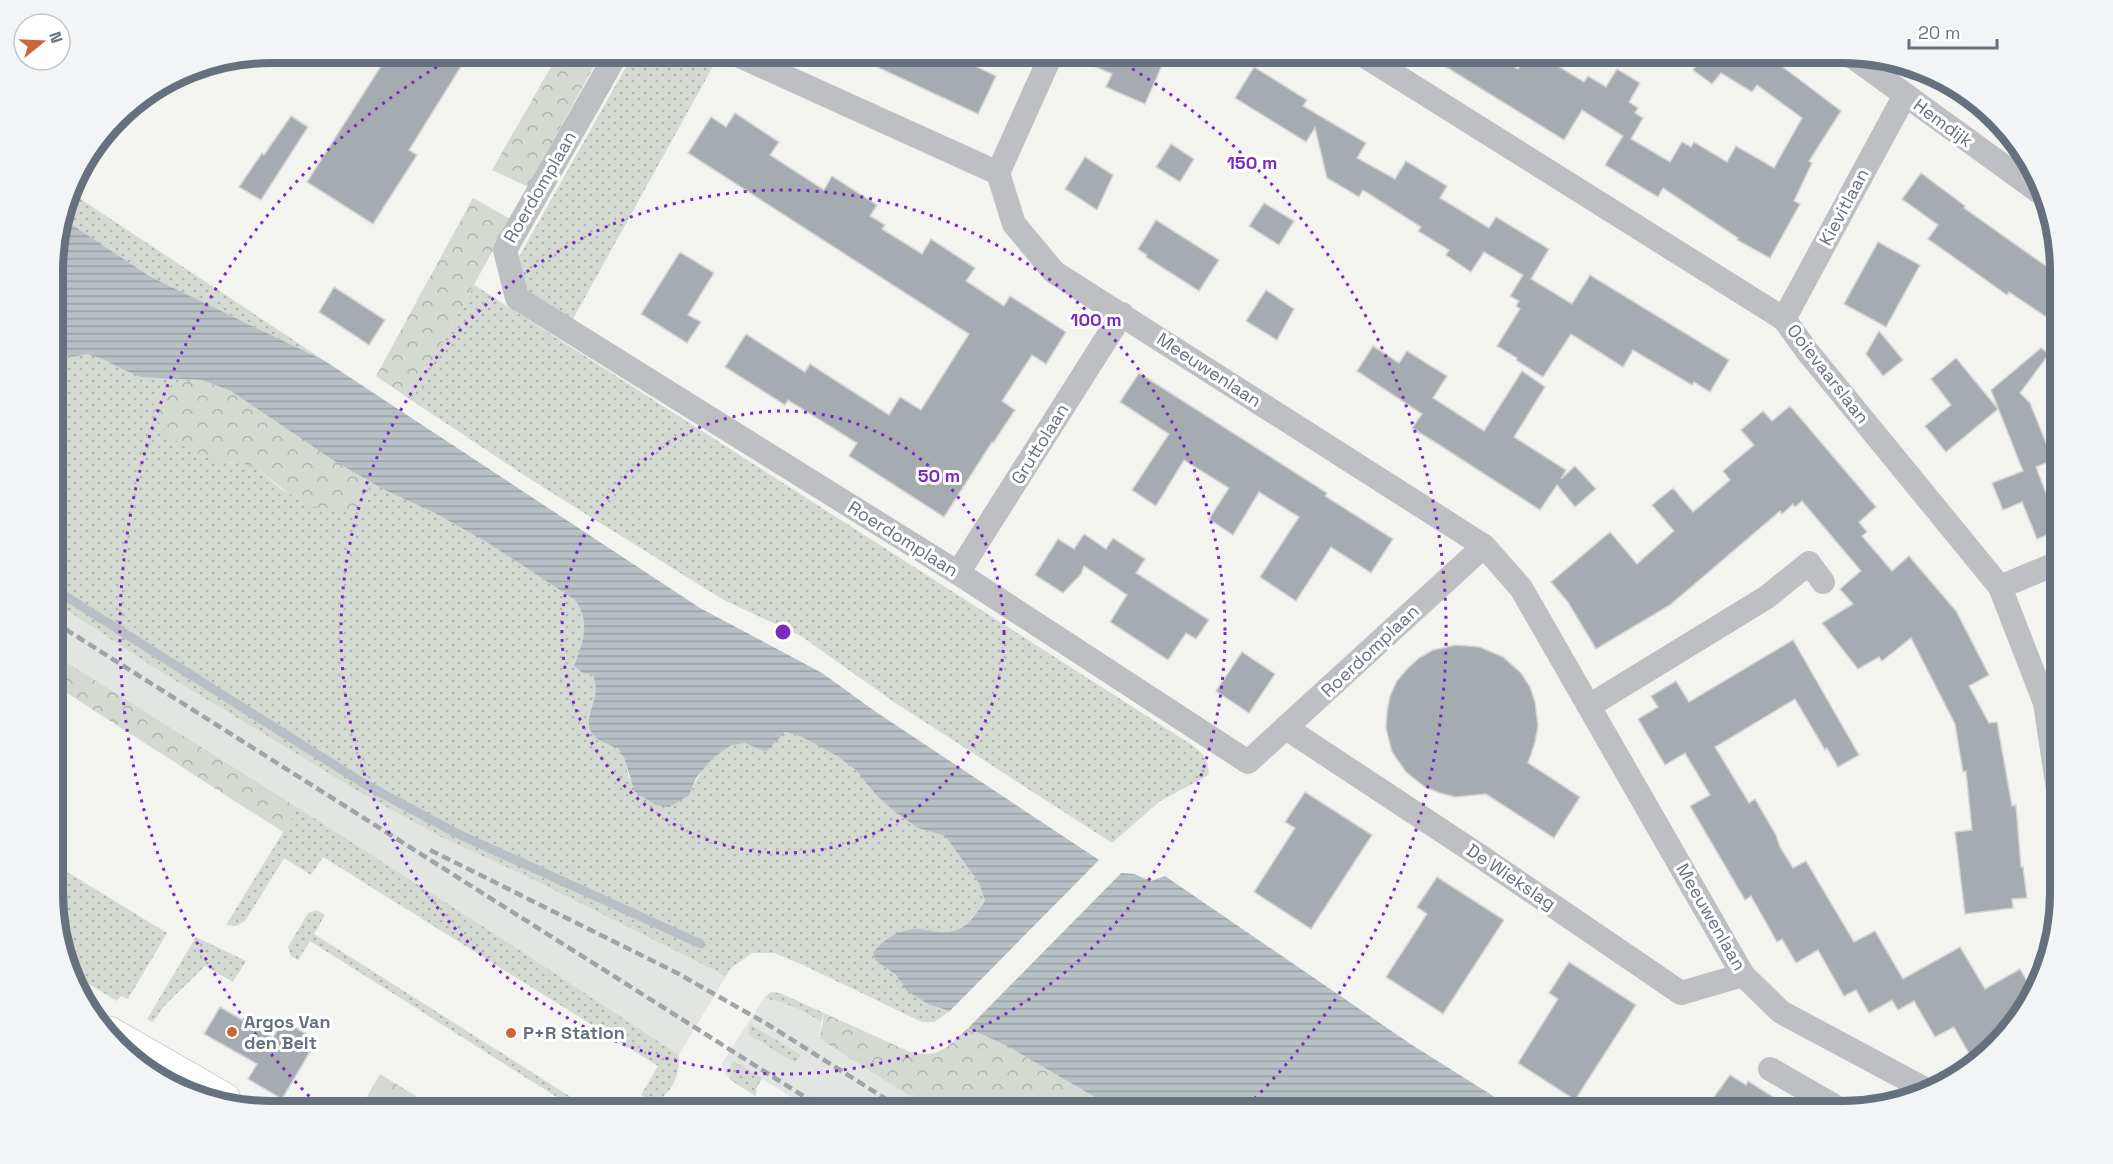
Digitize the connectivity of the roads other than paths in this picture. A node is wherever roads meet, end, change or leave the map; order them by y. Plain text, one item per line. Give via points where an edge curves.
1 (611, 63) edge
2 (756, 63) edge
3 (1047, 63) edge
4 (1377, 63) edge
5 (1863, 65) edge
6 (1905, 95) junction
7 (998, 173) junction
8 (2032, 186) edge
9 (1122, 314) junction
10 (1784, 319) junction
11 (1484, 546) junction
12 (2050, 566) edge
13 (958, 573) junction
14 (1823, 582) dead end
15 (2000, 587) junction
16 (1588, 706) junction
17 (1286, 728) junction
18 (2050, 736) edge
19 (1743, 975) junction
20 (129, 1044) edge
21 (1770, 1070) dead end
22 (1918, 1086) edge
23 (213, 1093) edge
24 (1825, 1101) edge

1 - 13 street, Roerdomplaan via 505,250 517,298
2 - 7 street
3 - 7 street
4 - 10 street, Ooievaarslaan
5 - 6 street, Hemdijk
6 - 8 street, Hemdijk
6 - 10 street, Kievitlaan
7 - 9 street, Meeuwenlaan via 1014,224 1054,272
9 - 11 street, Meeuwenlaan
9 - 13 street, Gruttolaan
10 - 15 street, Ooievaarslaan
11 - 16 street, Meeuwenlaan via 1521,588
11 - 17 street, Roerdomplaan
12 - 15 street
13 - 17 street, Roerdomplaan via 1248,762
14 - 16 street via 1809,563 1767,597
15 - 18 street, Ooievaarslaan via 2045,703
16 - 19 street, Meeuwenlaan
17 - 19 street, De Wiekslag via 1681,993
19 - 22 street, Meeuwenlaan via 1781,1012
20 - 23 main road
21 - 24 street

